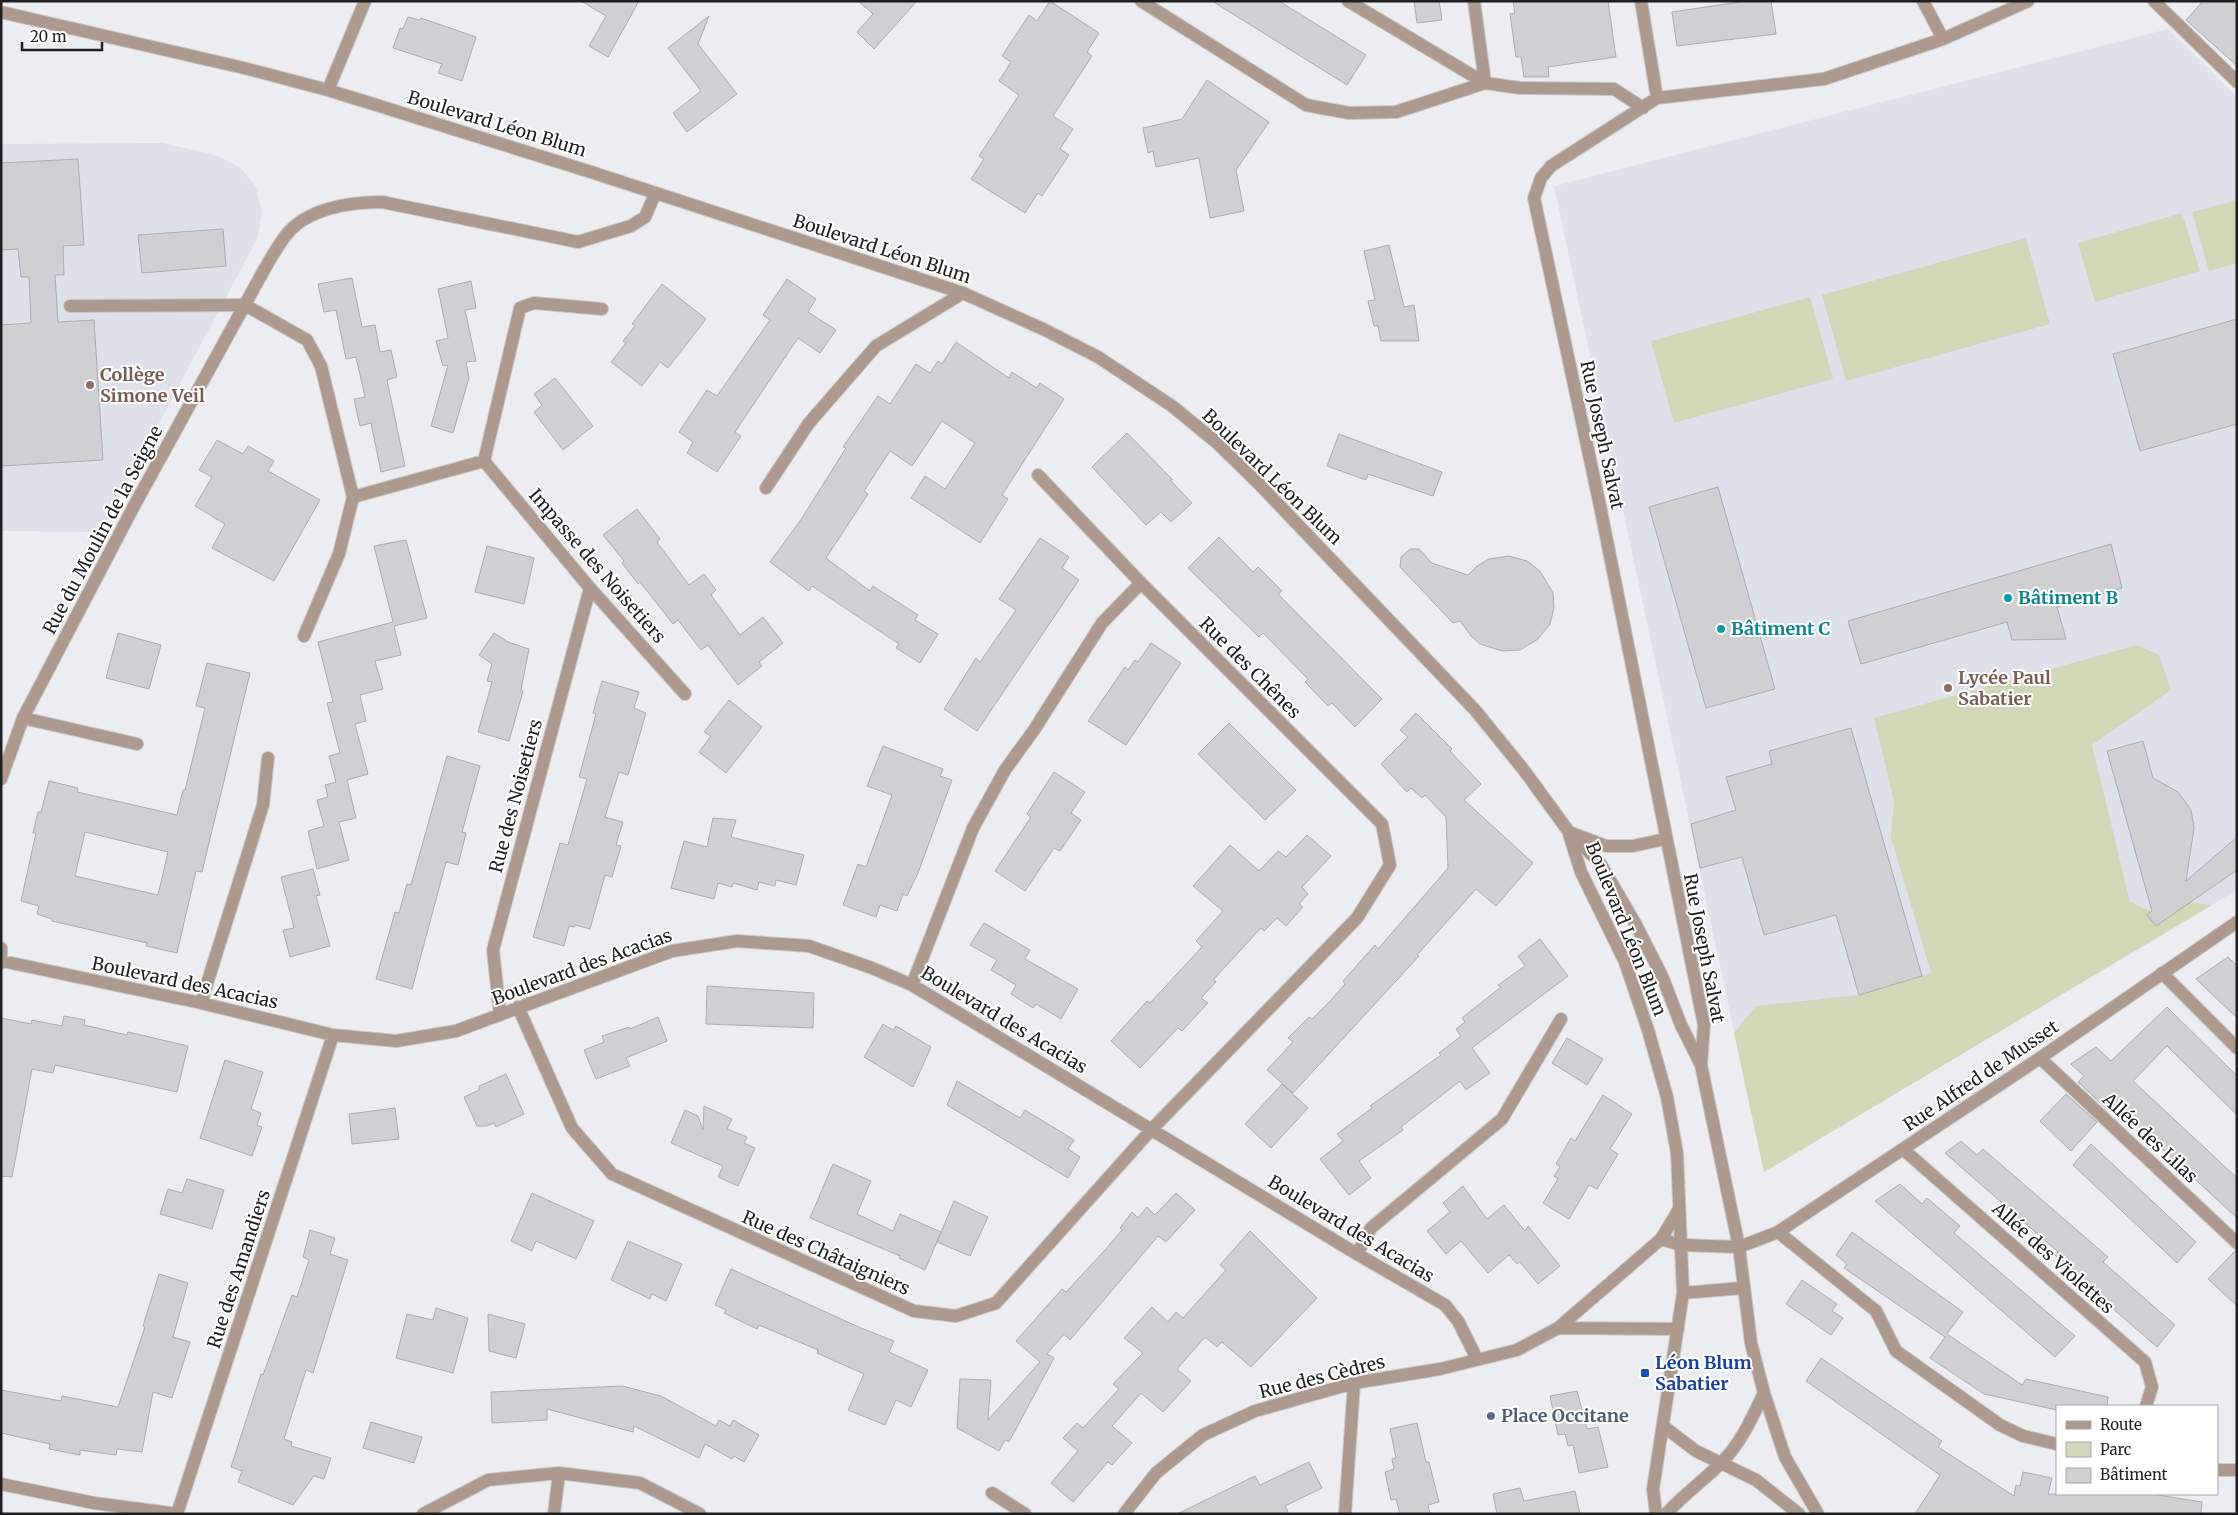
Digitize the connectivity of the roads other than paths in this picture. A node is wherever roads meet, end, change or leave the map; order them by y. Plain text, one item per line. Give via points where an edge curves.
1 (365, 1) edge
2 (1141, 1) edge
3 (1348, 1) edge
4 (1474, 1) edge
5 (1641, 1) edge
6 (1923, 1) edge
7 (2028, 1) edge
8 (2154, 1) edge
9 (1, 12) edge
10 (1943, 39) junction
11 (2237, 82) edge
12 (1485, 83) junction
13 (328, 90) junction
14 (1657, 98) junction
15 (1643, 108) junction
16 (655, 194) junction
17 (963, 293) junction
18 (245, 305) junction
19 (70, 306) dead end
20 (602, 309) dead end
21 (484, 461) junction
22 (1038, 475) dead end
23 (766, 488) dead end
24 (353, 497) junction
25 (1141, 583) junction
26 (590, 588) junction
27 (304, 636) dead end
28 (685, 694) dead end
29 (23, 718) junction
30 (137, 744) dead end
31 (268, 758) dead end
32 (1, 779) edge
33 (1569, 832) junction
34 (1665, 839) junction
35 (2237, 922) edge
36 (1, 948) edge
37 (2, 962) edge
38 (2162, 973) junction
39 (912, 985) junction
40 (201, 1003) junction
41 (518, 1007) junction
42 (500, 1015) junction
43 (1562, 1018) dead end
44 (333, 1035) junction
45 (2237, 1048) edge
46 (2040, 1058) junction
47 (1701, 1065) junction
48 (1151, 1130) junction
49 (1904, 1150) junction
50 (1679, 1209) junction
51 (1778, 1232) junction
52 (1661, 1239) junction
53 (2237, 1243) edge
54 (1681, 1244) junction
55 (1738, 1246) junction
56 (1357, 1254) junction
57 (1742, 1288) junction
58 (1683, 1293) junction
59 (1558, 1328) junction
60 (1678, 1329) junction
61 (1477, 1360) junction
62 (1354, 1383) junction
63 (1764, 1393) junction
64 (2146, 1405) edge
65 (1664, 1426) junction
66 (2056, 1444) edge
67 (1721, 1463) junction
68 (2218, 1470) edge
69 (2237, 1470) edge
70 (559, 1473) junction
71 (1, 1484) edge
72 (992, 1493) dead end
73 (94, 1508) edge
74 (177, 1514) edge
75 (424, 1514) edge
76 (554, 1514) edge
77 (700, 1514) edge
78 (1025, 1514) edge
79 (1124, 1514) edge
80 (1345, 1514) edge
81 (1656, 1514) edge
82 (1666, 1514) edge
83 (1799, 1514) edge
84 (1818, 1514) edge

1 - 13 street
2 - 12 street via 1306,105 1349,113 1396,112
3 - 12 street
4 - 12 street
5 - 14 street
6 - 10 street
7 - 10 street
8 - 11 street
9 - 13 street, Boulevard Léon Blum
10 - 14 street via 1824,79
12 - 15 street via 1520,88 1614,89
13 - 16 street, Boulevard Léon Blum
14 - 15 street, Rue Joseph Salvat
15 - 34 street, Rue Joseph Salvat via 1551,166 1541,178 1534,198 1596,487
16 - 17 street, Boulevard Léon Blum
16 - 18 street, Rue du Moulin de la Seigne via 646,217 631,226 578,242 382,202 335,206 301,222 288,233
17 - 23 street via 876,346 809,423
17 - 33 street, Boulevard Léon Blum via 1098,357 1172,406 1216,442 1475,710
18 - 19 street
18 - 24 street via 307,340 321,366
18 - 29 street, Rue du Moulin de la Seigne via 134,506
20 - 21 street via 534,303 520,308
21 - 24 street
21 - 26 street, Impasse des Noisetiers
22 - 25 street, Rue des Chênes
24 - 27 street via 339,554
25 - 39 street via 1102,623 1005,770 973,828
25 - 48 street, Rue des Chênes via 1382,824 1390,865 1357,918
26 - 28 street, Impasse des Noisetiers
26 - 42 street, Rue des Noisetiers via 493,950
29 - 30 street
29 - 32 street, Rue du Moulin de la Seigne
31 - 40 street via 263,805
33 - 34 street via 1606,846 1633,846
33 - 47 street, Boulevard Léon Blum via 1600,863 1636,923
33 - 50 street, Boulevard Léon Blum via 1581,872 1625,962 1648,1030 1667,1097 1677,1153
34 - 47 street, Rue Joseph Salvat via 1704,1024
35 - 38 street, Rue Alfred de Musset
36 - 37 street
37 - 40 street, Boulevard des Acacias
38 - 45 street
38 - 46 street, Rue Alfred de Musset
39 - 41 street, Boulevard des Acacias via 809,946 737,941 672,951
39 - 48 street, Boulevard des Acacias
40 - 44 street, Boulevard des Acacias
41 - 42 street, Boulevard des Acacias
41 - 48 street, Rue des Châtaigniers via 572,1128 612,1174 914,1311 956,1316 996,1303
42 - 44 street, Boulevard des Acacias via 456,1031 396,1041
43 - 56 street via 1502,1119 1371,1228
44 - 74 street, Rue des Amandiers
46 - 49 street, Rue Alfred de Musset
46 - 53 street, Allée des Lilas
47 - 55 street, Boulevard Léon Blum
48 - 56 street, Boulevard des Acacias
49 - 51 street, Rue Alfred de Musset
49 - 64 street, Allée des Violettes via 2145,1362 2152,1387
50 - 52 street, Rue des Cèdres
50 - 54 street, Boulevard Léon Blum
51 - 55 street, Rue Alfred de Musset
51 - 66 street via 1876,1311 1896,1351 2000,1425 2023,1436
52 - 54 street
52 - 59 street, Rue des Cèdres
54 - 55 street
54 - 58 street, Boulevard Léon Blum
55 - 57 street, Boulevard Léon Blum
56 - 61 street, Boulevard des Acacias via 1445,1305 1458,1321
57 - 58 street
57 - 63 street, Boulevard Léon Blum via 1750,1343
58 - 60 street, Boulevard Léon Blum
59 - 60 street, Rue des Cèdres
59 - 61 street, Rue des Cèdres via 1517,1350
60 - 65 street, Boulevard Léon Blum
61 - 62 street, Rue des Cèdres
62 - 79 street, Rue des Cèdres via 1255,1411 1204,1435 1156,1473
62 - 80 street
63 - 67 street via 1744,1435
63 - 84 street, Boulevard Léon Blum via 1785,1457
65 - 67 street via 1696,1451
65 - 81 street, Boulevard Léon Blum via 1653,1489
67 - 82 street
67 - 83 street via 1756,1480
68 - 69 street
70 - 75 street via 488,1480
70 - 76 street
70 - 77 street via 640,1483
71 - 73 street
72 - 78 street
73 - 74 street

